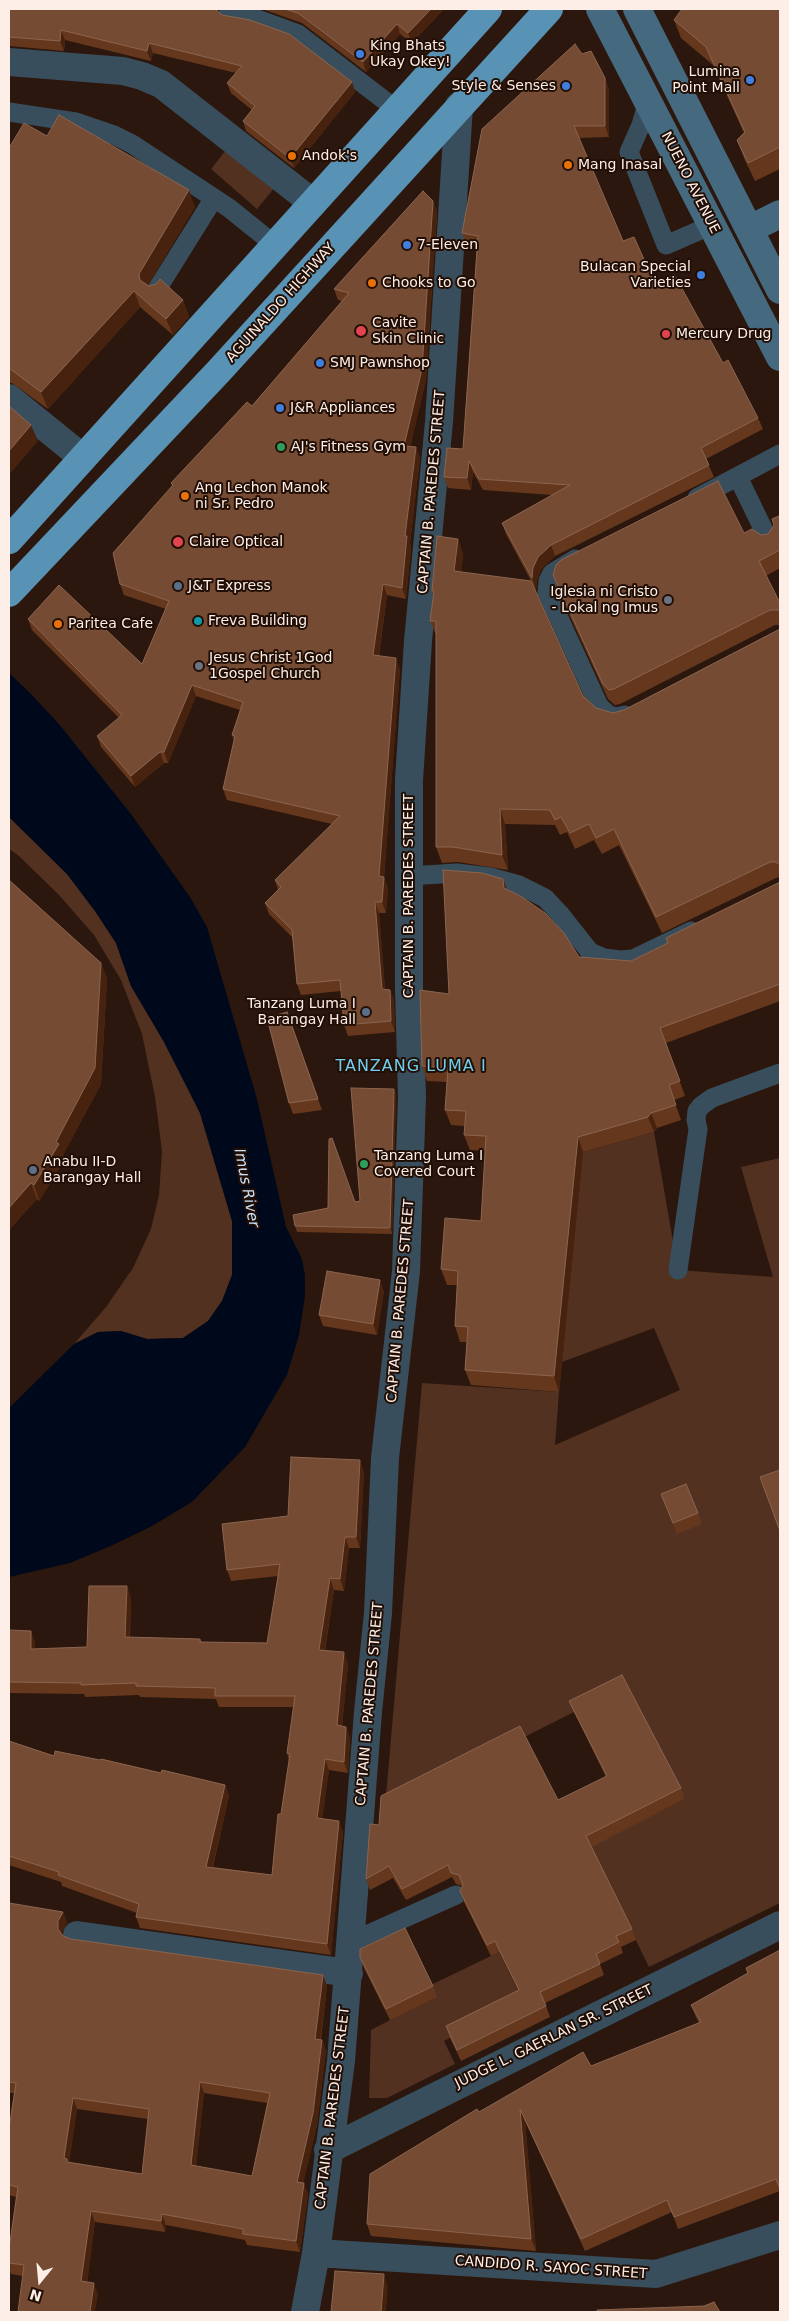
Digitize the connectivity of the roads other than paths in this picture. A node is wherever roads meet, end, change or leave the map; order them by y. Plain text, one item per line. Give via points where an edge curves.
1 (488, 9) edge
2 (600, 9) edge
3 (637, 9) edge
4 (539, 12) edge
5 (228, 14) edge
6 (9, 62) edge
7 (648, 102) junction
8 (459, 106) junction
9 (397, 110) junction
10 (9, 112) edge
11 (214, 198) junction
12 (313, 203) junction
13 (780, 214) edge
14 (712, 225) junction
15 (750, 229) junction
16 (275, 245) junction
17 (780, 290) edge
18 (156, 292) edge
19 (780, 356) edge
20 (9, 398) edge
21 (780, 454) edge
22 (83, 458) junction
23 (738, 477) junction
24 (685, 504) edge
25 (12, 530) edge
26 (768, 539) edge
27 (587, 553) edge
28 (9, 593) edge
29 (641, 706) edge
30 (408, 876) junction
31 (711, 921) edge
32 (780, 1073) edge
33 (678, 1270) dead end
34 (456, 1895) dead end
35 (780, 1925) edge
36 (77, 1935) dead end
37 (351, 1942) junction
38 (348, 1973) junction
39 (328, 2150) junction
40 (780, 2235) edge
41 (316, 2253) junction
42 (305, 2312) edge

1 - 9 highway
2 - 7 main road, NUENO AVENUE
3 - 15 main road
4 - 8 highway, AGUINALDO HIGHWAY
5 - 9 lane via 257,19 298,34
6 - 12 street via 123,71 161,84
7 - 14 main road, NUENO AVENUE
7 - 14 lane via 630,152 666,245
8 - 28 highway, AGUINALDO HIGHWAY via 218,372
8 - 30 street, CAPTAIN B. PAREDES STREET via 439,422 414,692
9 - 12 highway
10 - 11 lane via 76,122 108,133 132,144
11 - 16 lane
11 - 18 lane
12 - 16 highway
13 - 15 main road
14 - 19 main road, NUENO AVENUE
15 - 17 main road
16 - 22 highway
20 - 22 street
21 - 23 lane
22 - 25 highway
23 - 24 lane
23 - 26 lane
27 - 29 lane via 552,573 546,592 599,706 616,717
30 - 31 lane via 457,873 519,885 545,898 590,952 604,958 633,959
30 - 37 street, CAPTAIN B. PAREDES STREET via 412,1097 409,1219 401,1326 385,1458 378,1613
32 - 33 lane via 712,1098 697,1111 698,1129
34 - 37 lane
35 - 39 street, JUDGE L. GAERLAN SR. STREET
36 - 38 street
37 - 38 street, CAPTAIN B. PAREDES STREET
38 - 39 street, CAPTAIN B. PAREDES STREET via 342,2061
39 - 41 street, CAPTAIN B. PAREDES STREET
40 - 41 street, CANDIDO R. SAYOC STREET via 656,2274
41 - 42 street, CAPTAIN B. PAREDES STREET

